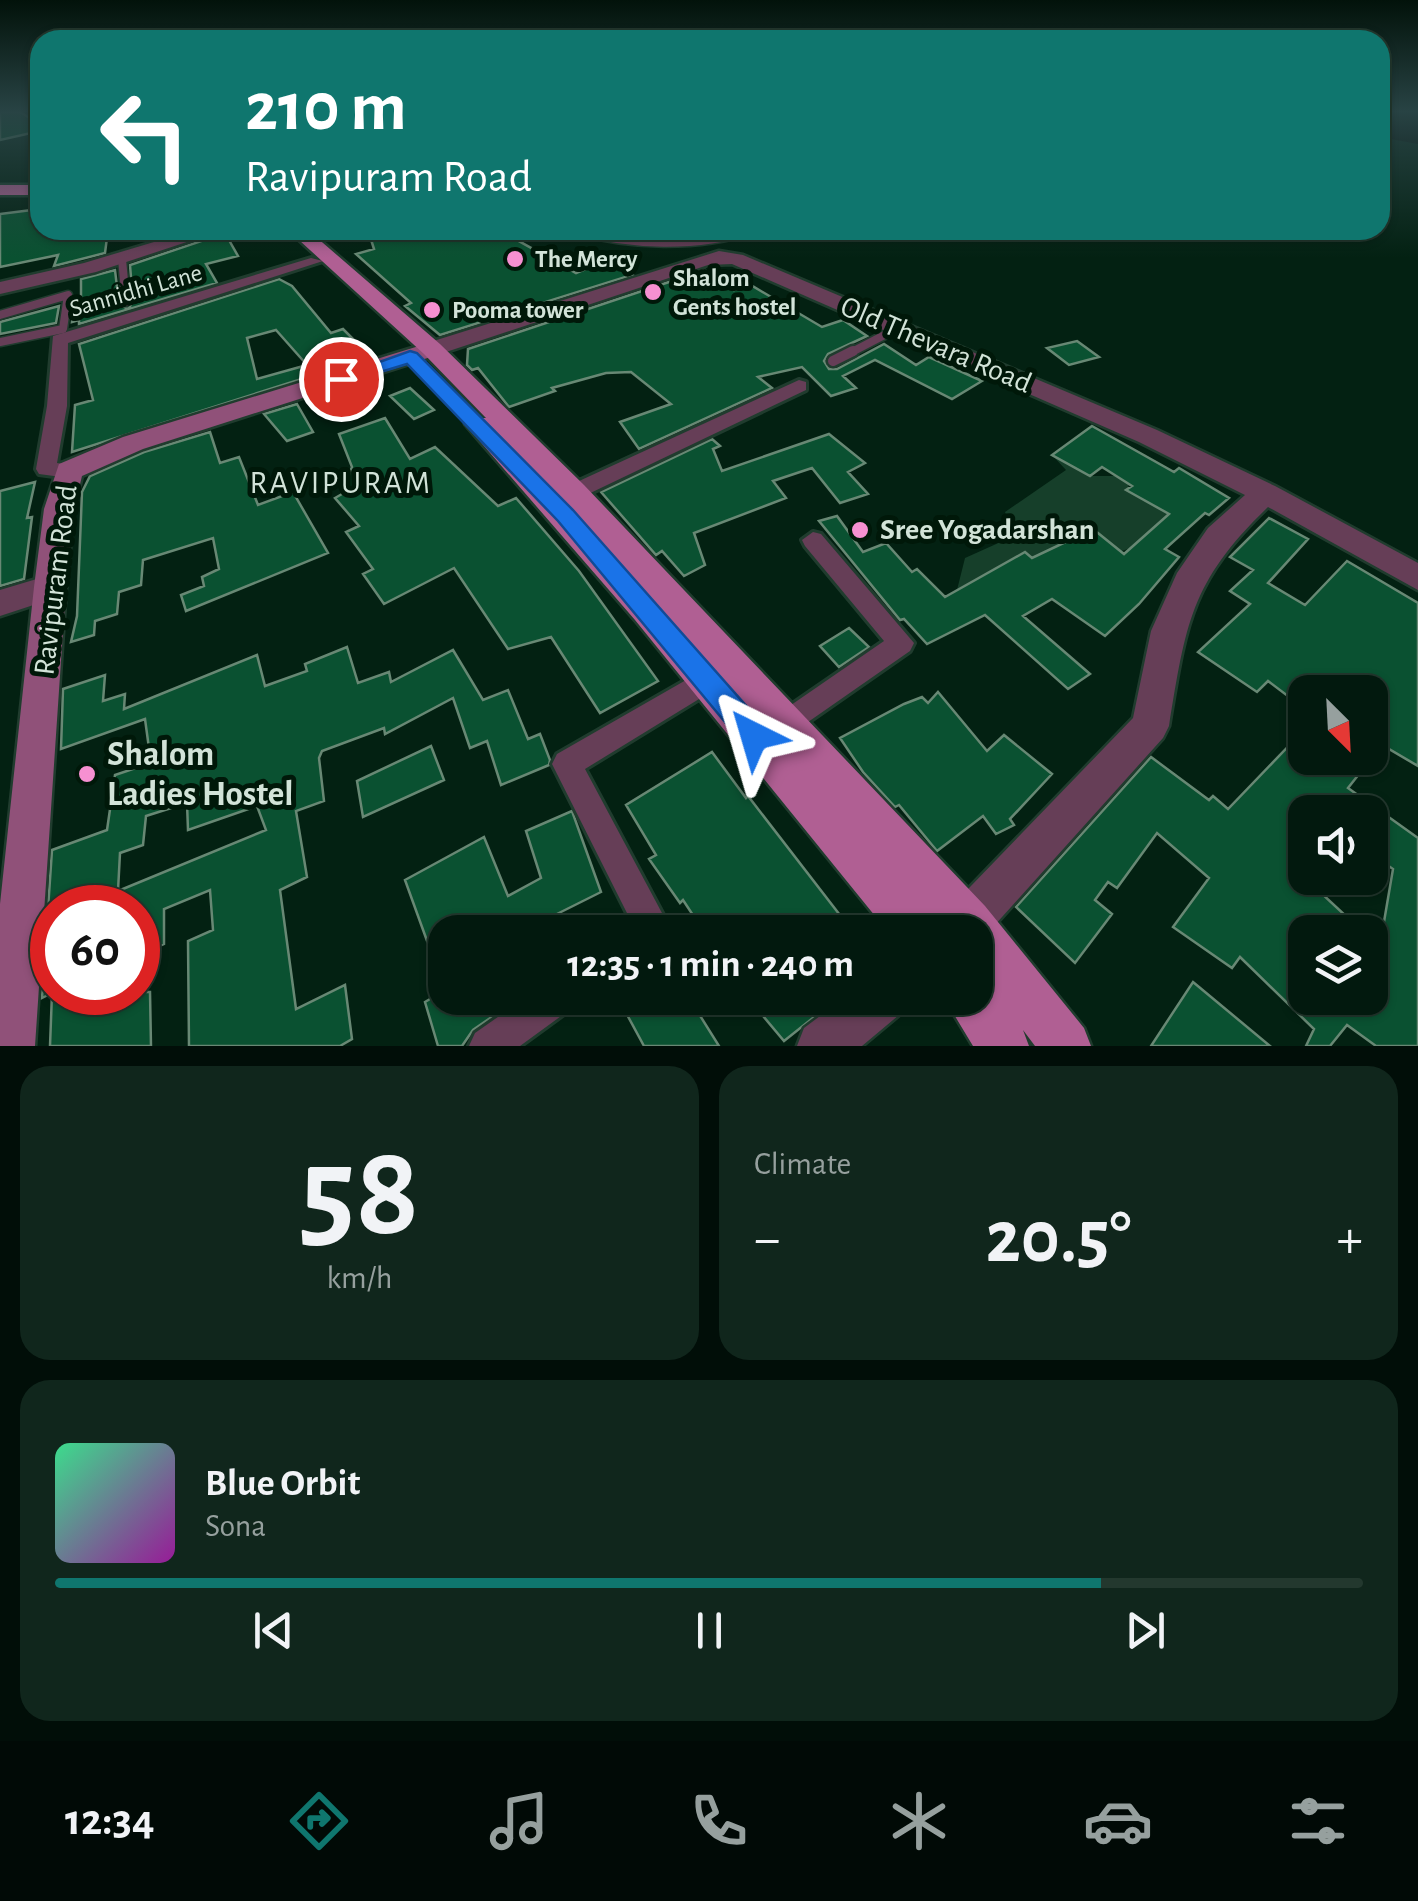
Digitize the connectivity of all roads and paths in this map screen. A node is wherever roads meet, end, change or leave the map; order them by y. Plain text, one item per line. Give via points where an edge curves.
1 (0, 193) edge
2 (30, 193) edge
3 (181, 240) edge
4 (289, 240) edge
5 (307, 240) edge
6 (624, 240) edge
7 (700, 240) edge
8 (122, 258) junction
9 (316, 261) junction
10 (37, 280) junction
11 (0, 288) edge
12 (38, 301) junction
13 (126, 302) dead end
14 (0, 315) edge
15 (896, 329) junction
16 (0, 342) edge
17 (421, 353) junction
18 (833, 361) dead end
19 (799, 386) dead end
20 (69, 471) junction
21 (574, 492) junction
22 (1264, 493) junction
23 (813, 540) dead end
24 (1418, 578) edge
25 (50, 588) junction
26 (0, 603) edge
27 (707, 680) junction
28 (788, 723) junction
29 (646, 915) edge
30 (903, 915) edge
31 (954, 915) edge
32 (975, 915) edge
33 (10, 942) edge
34 (993, 961) edge
35 (532, 1015) edge
36 (861, 1015) edge
37 (981, 1015) edge
38 (10, 1046) edge
39 (488, 1046) edge
40 (822, 1046) edge
41 (1004, 1046) edge
42 (1066, 1046) edge

1 - 2 main road
3 - 8 street
4 - 9 main road
5 - 17 main road
6 - 7 lane
8 - 10 street
8 - 13 lane
9 - 17 main road
9 - 20 street, Sannidhi Lane via 59,340 46,470
10 - 11 street
10 - 12 lane
12 - 14 lane via 37,307
12 - 16 lane via 68,295 63,330
15 - 17 street, Old Thevara Road via 719,256
15 - 18 lane
15 - 22 street, Old Thevara Road
17 - 20 main road, Ravipuram Road via 133,443
17 - 21 main road
17 - 27 main road
19 - 21 street
20 - 25 main road, Ravipuram Road
21 - 28 main road
22 - 24 street, Old Thevara Road
22 - 32 street via 1219,536 1193,573 1168,632 1150,726
23 - 28 street via 901,643
25 - 26 street
25 - 33 main road, Ravipuram Road
27 - 29 street via 567,764
27 - 30 main road
28 - 31 main road
33 - 38 main road, Ravipuram Road
34 - 42 main road
35 - 39 street
36 - 40 street
37 - 41 main road

